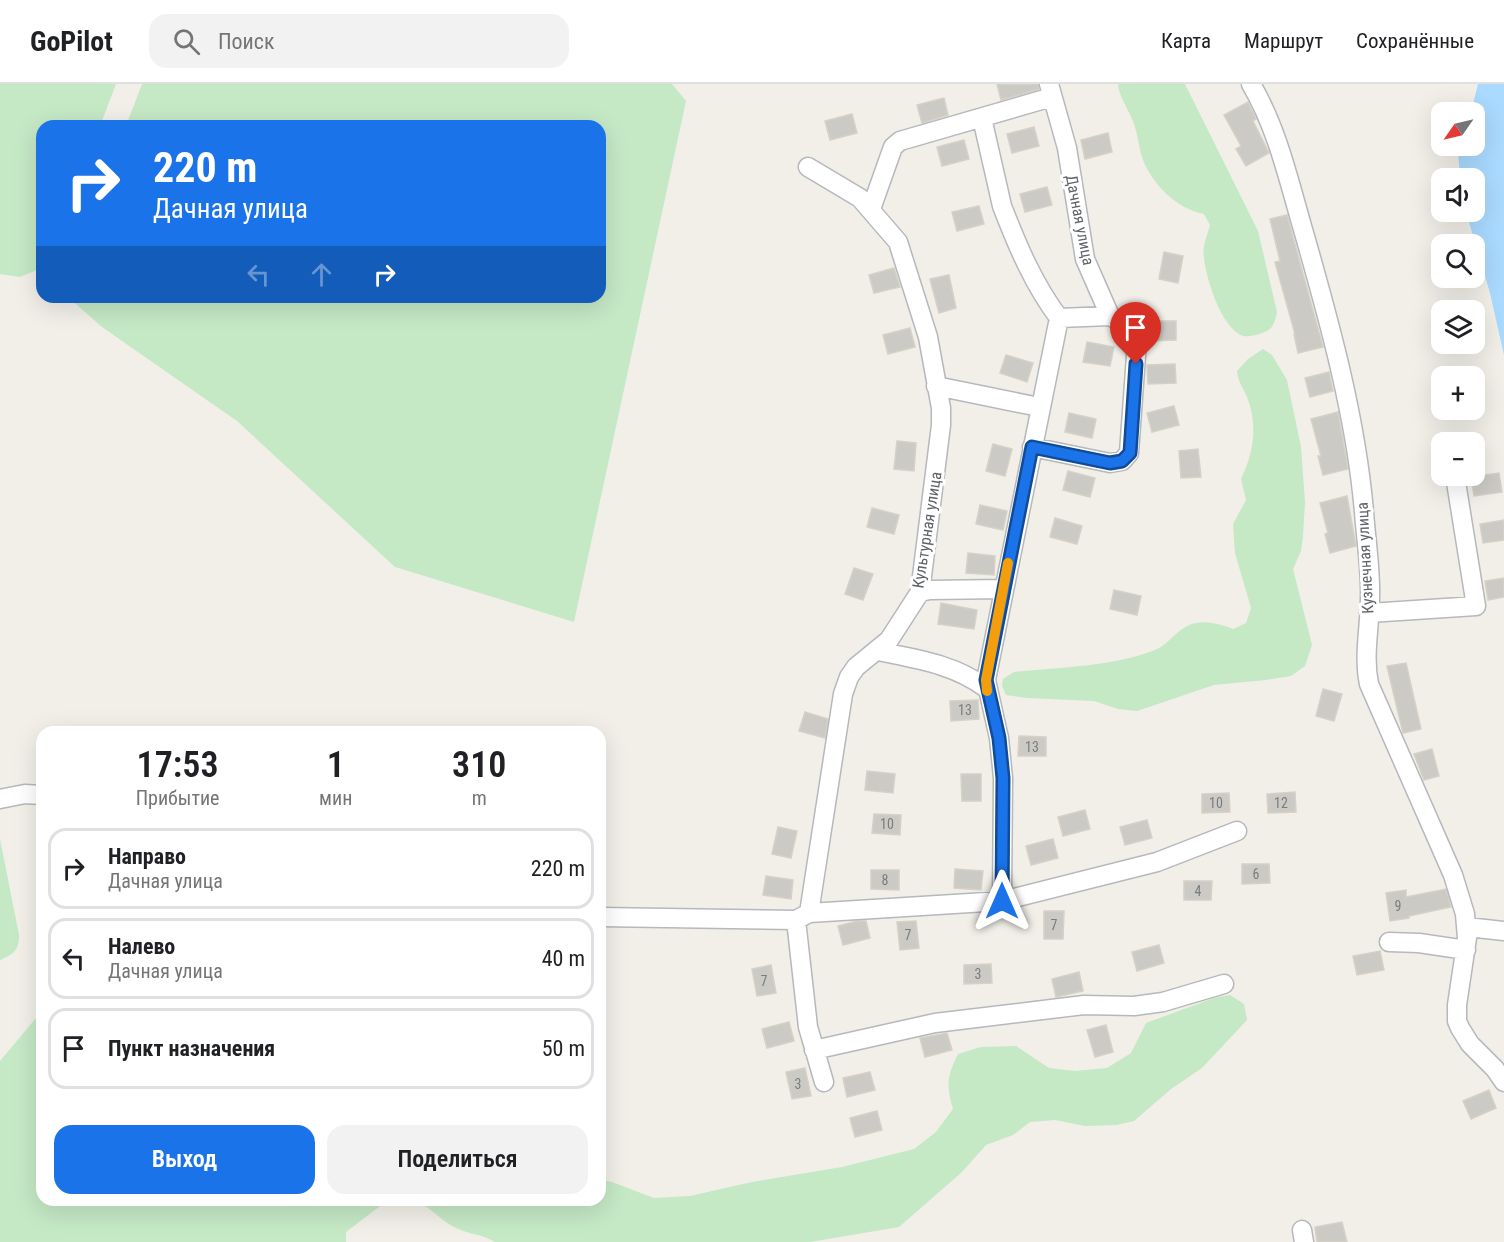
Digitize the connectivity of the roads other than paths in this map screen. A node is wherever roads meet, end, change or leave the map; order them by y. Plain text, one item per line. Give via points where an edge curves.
1 (1251, 84) edge
2 (1051, 91) edge
3 (982, 118) junction
4 (808, 167) dead end
5 (871, 209) junction
6 (1110, 316) junction
7 (1059, 318) junction
8 (936, 386) junction
9 (1039, 407) junction
10 (1032, 447) junction
11 (1457, 486) edge
12 (1003, 590) junction
13 (920, 591) junction
14 (1370, 613) junction
15 (878, 651) junction
16 (986, 688) junction
17 (36, 795) edge
18 (0, 799) edge
19 (1237, 831) dead end
20 (1002, 901) junction
21 (606, 917) edge
22 (803, 917) junction
23 (1467, 927) junction
24 (1504, 931) edge
25 (1389, 942) dead end
26 (1466, 950) junction
27 (1224, 984) dead end
28 (814, 1050) junction
29 (824, 1082) dead end
30 (1504, 1083) edge

1 - 14 street, Кузнечная улица via 1278,141 1326,310 1363,501
2 - 3 street
2 - 6 street, Дачная улица via 1067,148 1085,259
3 - 5 street via 900,141 893,147
3 - 7 street via 1002,206 1041,292
4 - 5 street, Культурная улица via 841,185
5 - 8 street, Культурная улица via 898,242 928,337
6 - 7 street
6 - 10 street via 1134,329 1137,336 1130,453 1122,461 1110,463
7 - 9 street
8 - 9 street
8 - 13 street, Культурная улица via 941,425
9 - 10 street
10 - 12 street
11 - 14 street via 1476,606
12 - 13 street
12 - 16 street
13 - 15 street, Культурная улица via 896,631
14 - 23 street, Кузнечная улица via 1366,669 1369,684 1453,875
15 - 16 street via 941,664
15 - 22 street, Культурная улица via 856,667 843,694
16 - 20 street via 999,738 1003,778
17 - 18 street
19 - 20 street via 1157,862
20 - 22 street
21 - 22 street
22 - 28 street, Культурная улица via 808,1027
23 - 24 street
23 - 26 street, Кузнечная улица
25 - 26 street
26 - 30 street, Кузнечная улица via 1457,1021 1470,1044
27 - 28 street via 1163,1002 1084,1005 935,1023
28 - 29 street, Культурная улица

